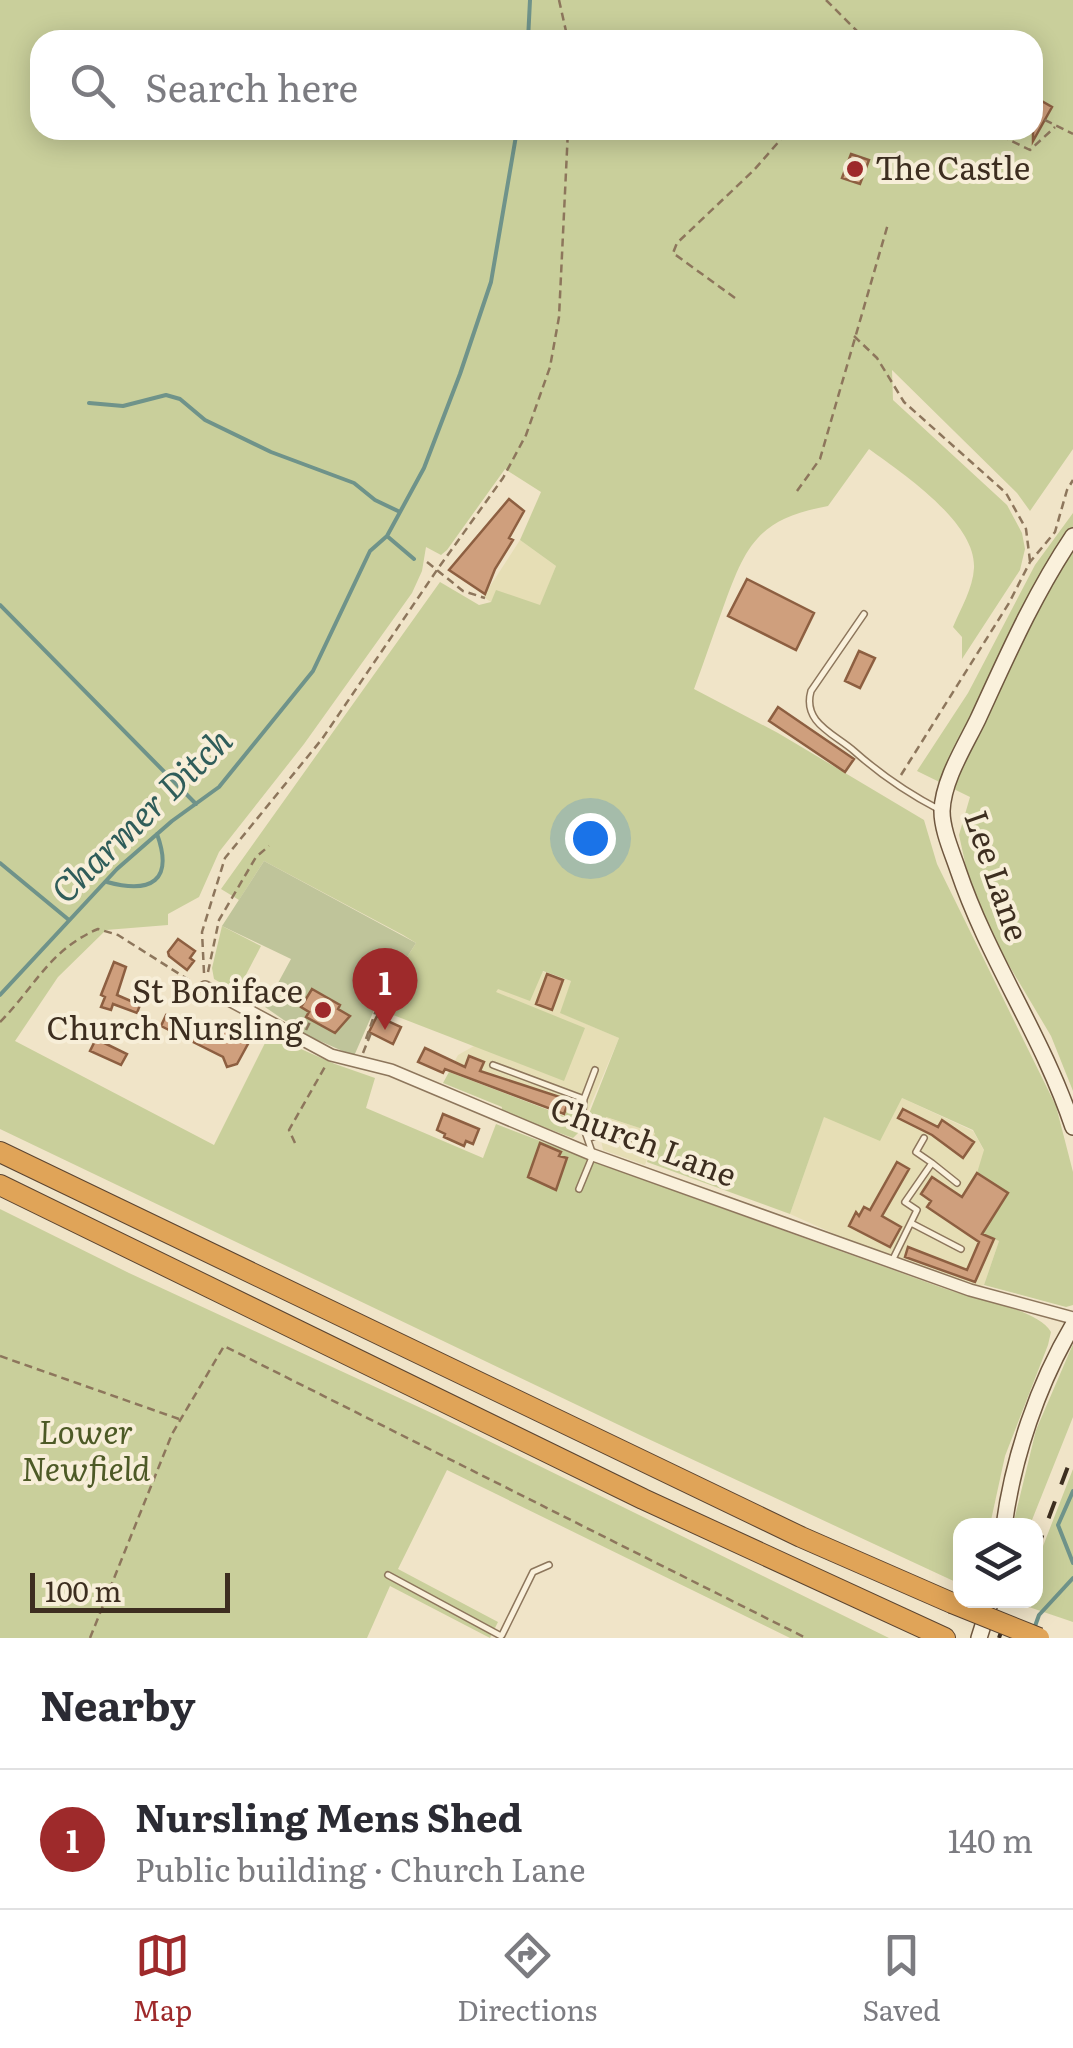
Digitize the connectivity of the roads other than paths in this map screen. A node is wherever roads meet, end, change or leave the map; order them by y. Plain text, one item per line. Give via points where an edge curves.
1 (1073, 536) edge
2 (864, 614) dead end
3 (942, 811) junction
4 (205, 987) road end
5 (492, 1065) dead end
6 (596, 1070) dead end
7 (584, 1099) junction
8 (1073, 1127) edge
9 (590, 1138) junction
10 (630, 1138) dead end
11 (924, 1138) dead end
12 (0, 1152) edge
13 (594, 1155) junction
14 (932, 1163) junction
15 (957, 1183) dead end
16 (0, 1185) edge
17 (579, 1190) dead end
18 (910, 1223) junction
19 (961, 1249) dead end
20 (892, 1262) junction
21 (1073, 1322) edge
22 (1006, 1518) edge
23 (549, 1565) dead end
24 (388, 1574) dead end
25 (988, 1608) edge
26 (501, 1637) edge
27 (942, 1637) edge
28 (978, 1638) edge
29 (1040, 1638) edge

1 - 3 street, Lee Lane via 1002,668
2 - 3 lane via 808,703 829,734 894,785
3 - 8 street, Lee Lane via 967,897 1057,1079
4 - 13 street, Church Lane via 332,1055 392,1070
5 - 7 lane
6 - 7 lane
7 - 9 lane via 582,1123
9 - 10 lane via 608,1132
9 - 13 lane
11 - 14 lane via 916,1152
12 - 29 highway, bridge via 801,1537
13 - 17 lane
13 - 20 street, Church Lane
14 - 15 lane
14 - 18 lane via 905,1202 917,1210
16 - 27 highway via 607,1482
18 - 19 lane
18 - 20 lane
20 - 21 street, Church Lane
21 - 22 street via 1031,1420
23 - 26 lane via 534,1572
24 - 26 lane
25 - 28 street

